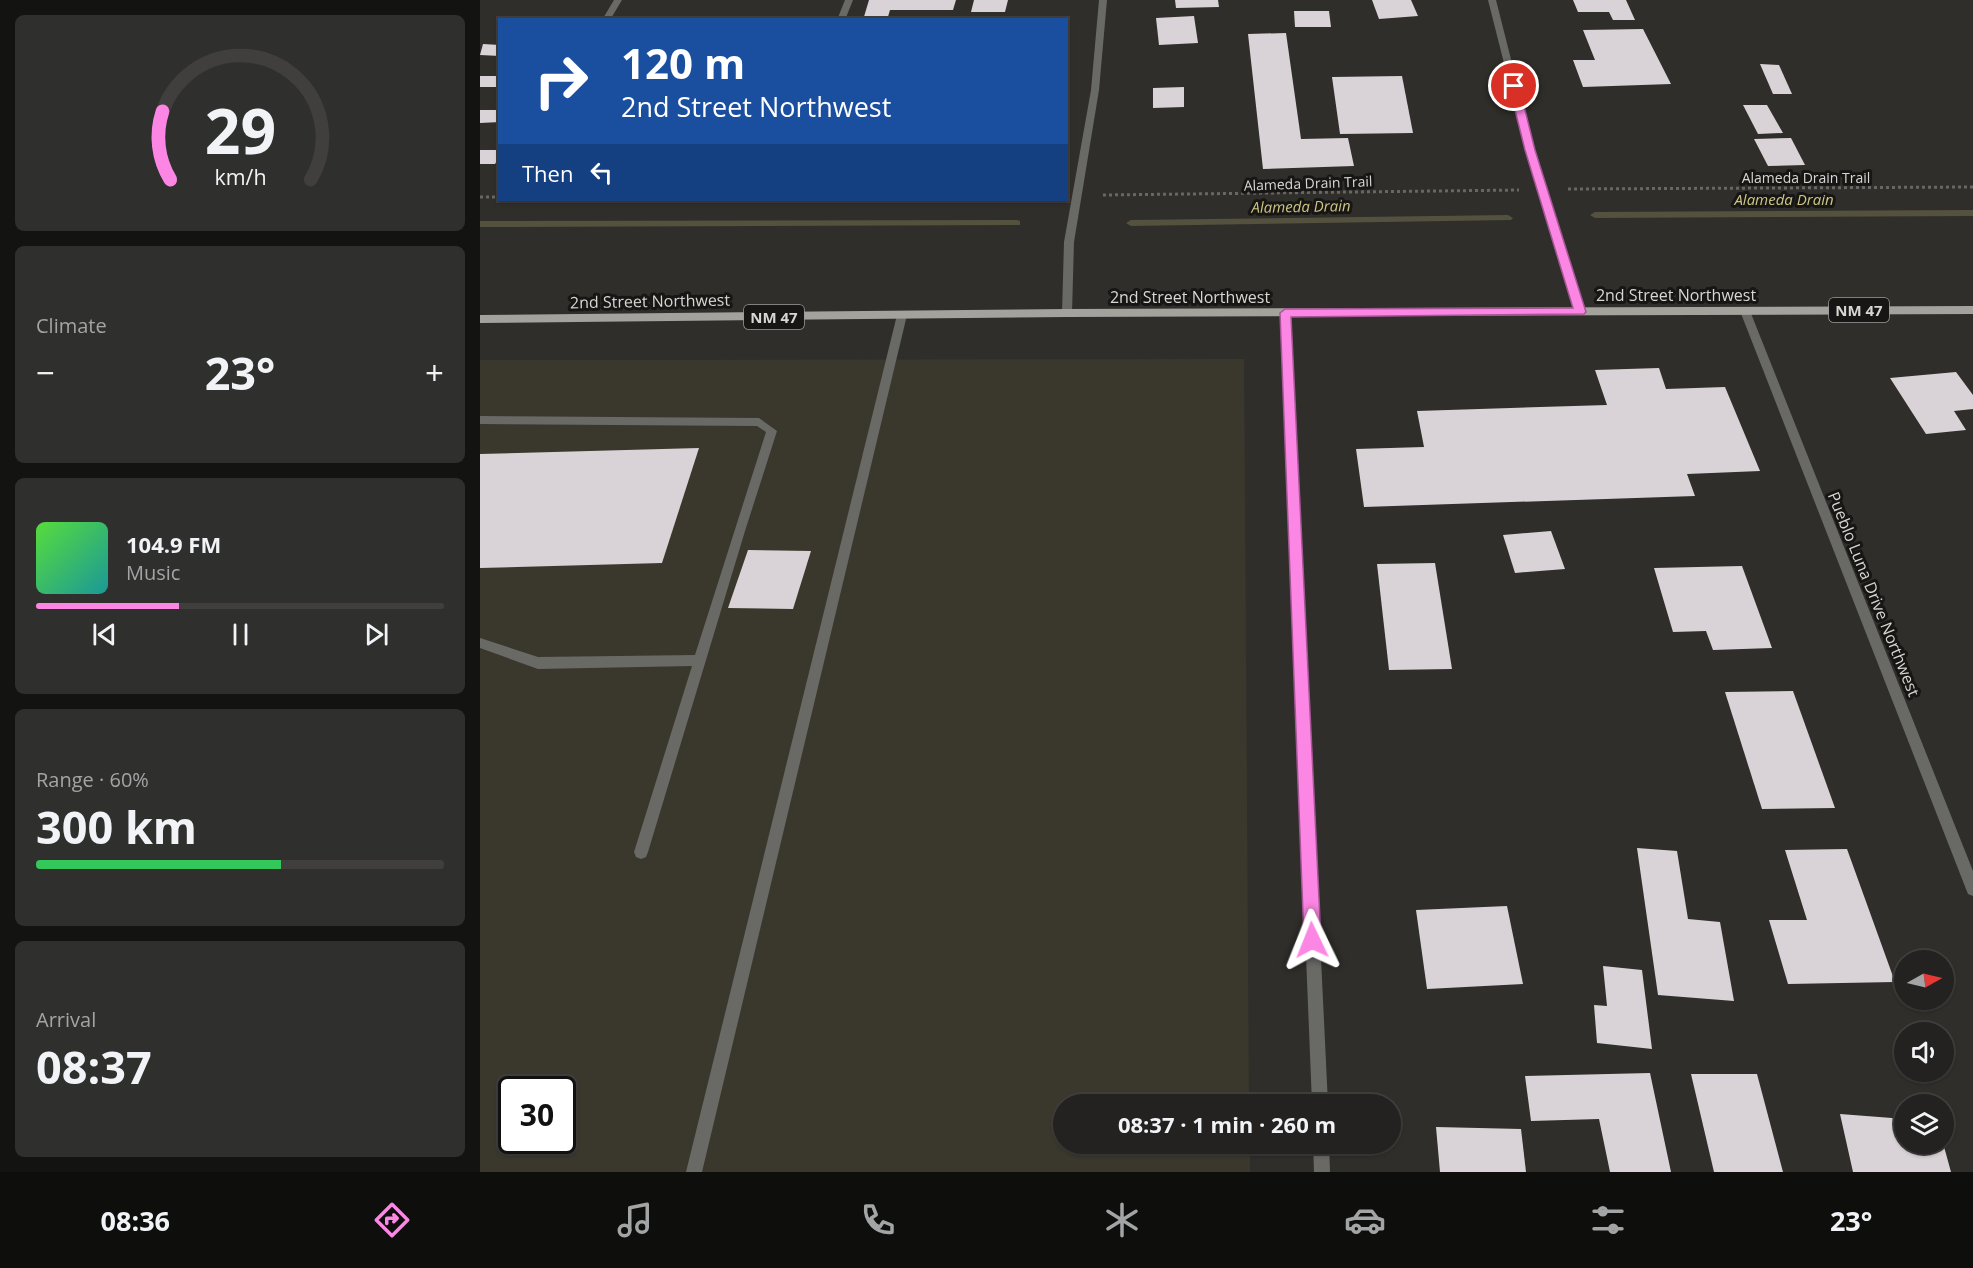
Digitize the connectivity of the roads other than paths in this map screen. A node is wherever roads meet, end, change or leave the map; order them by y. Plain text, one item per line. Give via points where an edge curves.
1 (618, 0) edge
2 (849, 0) edge
3 (1103, 0) edge
4 (1492, 0) edge
5 (607, 18) edge
6 (842, 18) edge
7 (1973, 310) edge
8 (1745, 311) junction
9 (1580, 312) junction
10 (1067, 313) junction
11 (1285, 313) junction
12 (902, 315) junction
13 (480, 319) edge
14 (480, 420) edge
15 (480, 643) edge
16 (700, 660) junction
17 (641, 852) dead end
18 (1973, 889) edge
19 (1320, 1094) edge
20 (1321, 1154) edge
21 (694, 1172) edge
22 (1322, 1172) edge

1 - 5 street
2 - 6 street
3 - 10 street via 1095,90 1069,242
4 - 9 street via 1530,150
7 - 8 main road, 2nd Street Northwest / NM 47
8 - 9 main road, 2nd Street Northwest / NM 47
8 - 18 street, Pueblo Luna Drive Northwest
9 - 11 main road, 2nd Street Northwest / NM 47
10 - 11 main road, 2nd Street Northwest / NM 47
10 - 12 main road, 2nd Street Northwest / NM 47
11 - 19 street
12 - 13 main road, 2nd Street Northwest / NM 47
12 - 21 street
14 - 16 street via 759,422 772,431
15 - 16 street via 538,663
16 - 17 street
20 - 22 street

